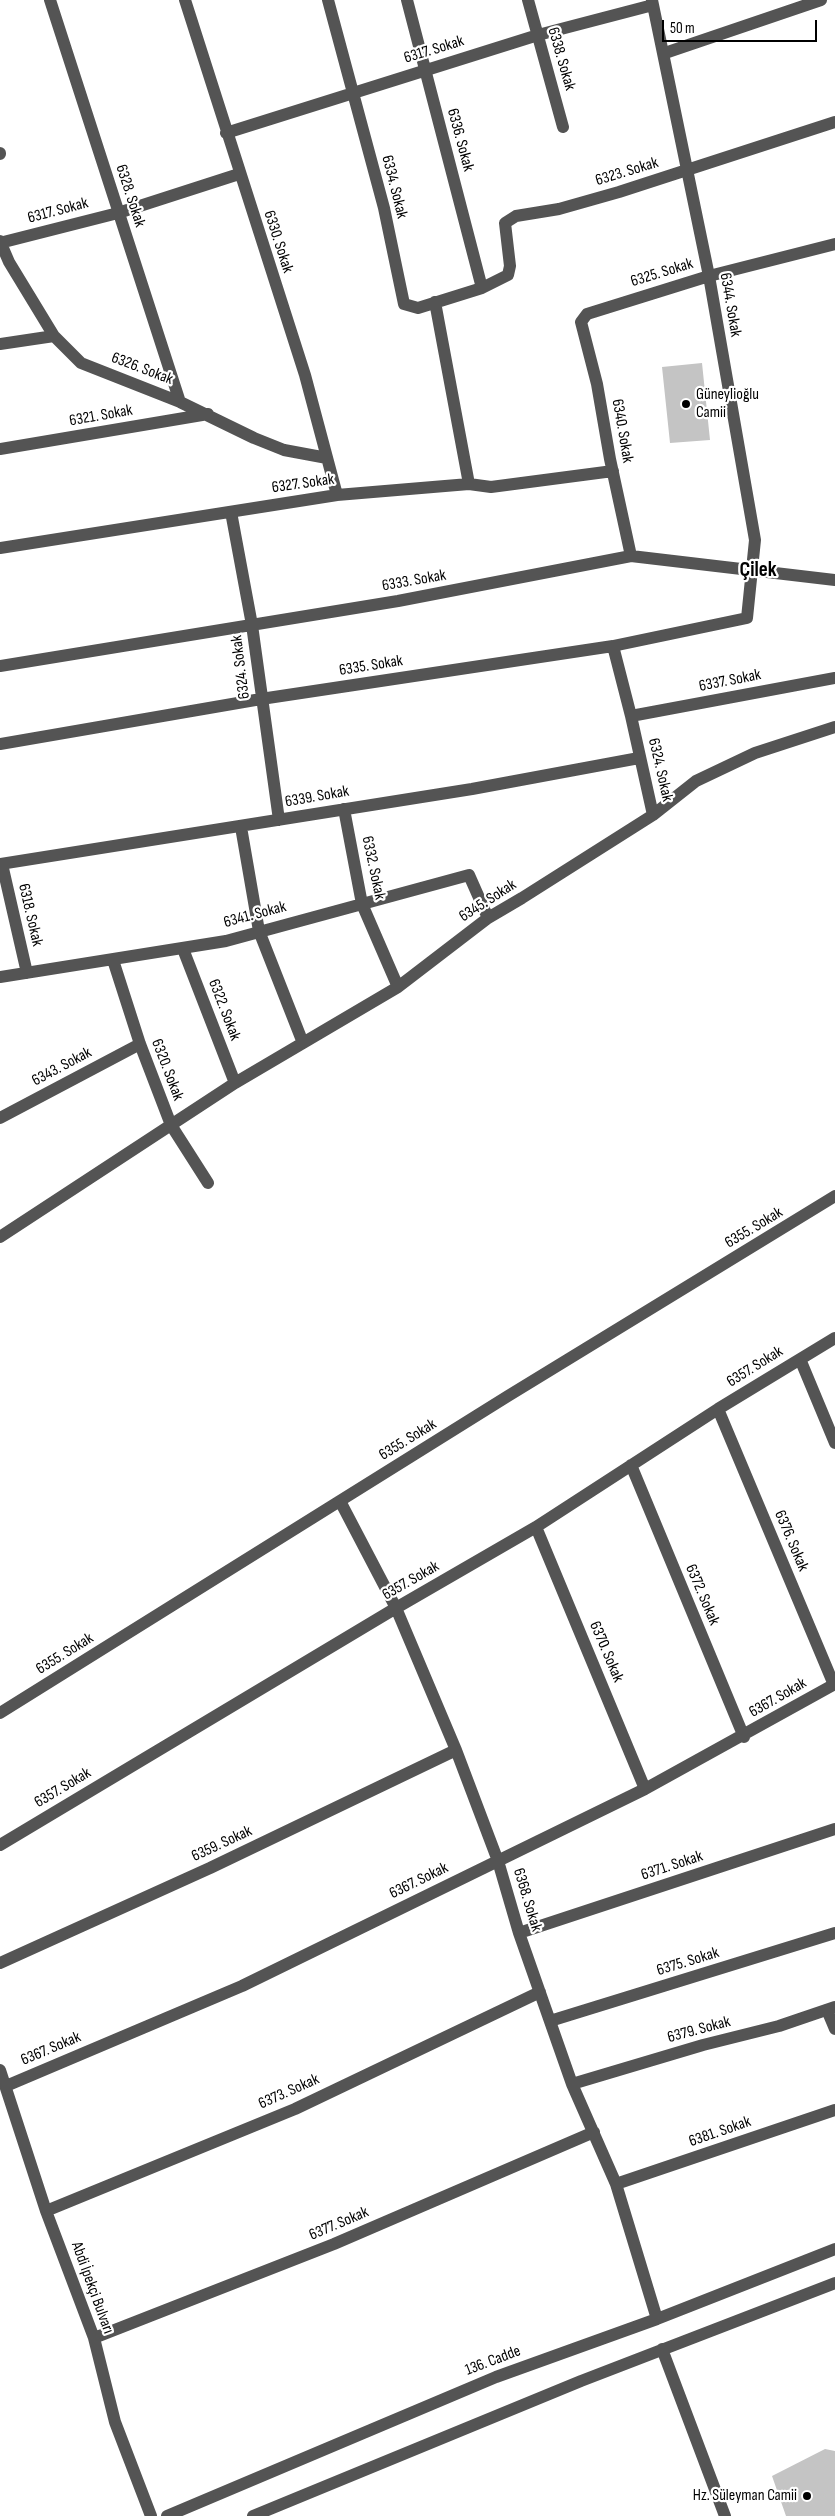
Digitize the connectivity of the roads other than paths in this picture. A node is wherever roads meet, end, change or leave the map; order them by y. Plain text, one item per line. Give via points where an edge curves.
1 (50, 0) edge
2 (185, 0) edge
3 (328, 0) edge
4 (408, 0) edge
5 (528, 0) edge
6 (821, 0) edge
7 (653, 3) edge
8 (538, 35) junction
9 (664, 53) junction
10 (425, 70) junction
11 (353, 92) junction
12 (835, 122) edge
13 (563, 127) dead end
14 (226, 133) junction
15 (688, 169) junction
16 (239, 174) junction
17 (118, 213) junction
18 (0, 242) edge
19 (835, 244) edge
20 (709, 276) junction
21 (482, 288) junction
22 (435, 302) junction
23 (586, 314) joint
24 (54, 336) junction
25 (0, 344) edge
26 (180, 402) junction
27 (208, 414) junction
28 (0, 449) edge
29 (327, 458) junction
30 (613, 471) junction
31 (469, 484) junction
32 (338, 495) junction
33 (231, 512) junction
34 (0, 548) edge
35 (631, 556) junction
36 (753, 570) junction
37 (835, 580) edge
38 (747, 618) joint
39 (252, 625) junction
40 (613, 646) junction
41 (0, 666) edge
42 (835, 678) edge
43 (261, 700) junction
44 (632, 716) junction
45 (835, 727) edge
46 (0, 744) edge
47 (639, 758) junction
48 (344, 809) junction
49 (653, 815) junction
50 (279, 820) junction
51 (241, 826) junction
52 (1, 864) edge
53 (362, 904) junction
54 (488, 918) junction
55 (259, 931) junction
56 (183, 948) junction
57 (113, 960) junction
58 (27, 973) junction
59 (0, 978) edge
60 (398, 987) junction
61 (303, 1043) junction
62 (140, 1044) junction
63 (235, 1083) junction
64 (0, 1118) edge
65 (171, 1125) junction
66 (208, 1184) dead end
67 (835, 1196) edge
68 (0, 1237) edge
69 (835, 1338) edge
70 (800, 1359) junction
71 (718, 1409) junction
72 (835, 1444) edge
73 (631, 1465) junction
74 (340, 1501) junction
75 (536, 1527) junction
76 (396, 1608) junction
77 (835, 1685) edge
78 (0, 1713) edge
79 (744, 1737) junction
80 (456, 1750) junction
81 (645, 1790) junction
82 (835, 1829) edge
83 (0, 1845) edge
84 (498, 1861) junction
85 (519, 1933) junction
86 (835, 1934) edge
87 (0, 1963) edge
88 (540, 1992) junction
89 (831, 2009) edge
90 (550, 2021) junction
91 (835, 2029) edge
92 (0, 2070) edge
93 (572, 2084) junction
94 (6, 2086) junction
95 (835, 2110) edge
96 (594, 2132) junction
97 (616, 2184) junction
98 (46, 2210) junction
99 (835, 2249) edge
100 (835, 2283) edge
101 (657, 2319) junction
102 (94, 2338) junction
103 (662, 2349) junction
104 (151, 2516) edge
105 (167, 2516) edge
106 (253, 2516) edge
107 (725, 2516) edge

1 - 17 street, 6328. Sokak
2 - 14 street, 6330. Sokak
3 - 11 street, 6334. Sokak
4 - 10 street, 6336. Sokak
5 - 8 street, 6338. Sokak
6 - 9 street
7 - 8 street, 6317. Sokak
7 - 9 street, 6344. Sokak
8 - 10 street, 6317. Sokak
8 - 13 street, 6338. Sokak
9 - 15 street, 6344. Sokak
10 - 11 street, 6317. Sokak
10 - 21 street, 6336. Sokak
11 - 14 street, 6317. Sokak
11 - 22 street, 6334. Sokak via 384,208 404,304 418,308
12 - 15 street, 6323. Sokak
14 - 16 street, 6330. Sokak
15 - 20 street, 6344. Sokak
15 - 21 street, 6323. Sokak via 559,209 516,216 505,223 510,266 508,275
16 - 17 street, 6317. Sokak
16 - 29 street, 6330. Sokak via 305,375
17 - 18 street, 6317. Sokak
17 - 26 street, 6328. Sokak
18 - 24 street, 6326. Sokak
19 - 20 street, 6325. Sokak
20 - 23 street, 6325. Sokak
20 - 36 street, 6344. Sokak via 755,540
21 - 22 street, 6334. Sokak
22 - 31 street
23 - 30 street, 6340. Sokak via 581,322 597,384
24 - 25 street
24 - 26 street, 6326. Sokak via 82,363
26 - 27 street, 6326. Sokak
27 - 28 street, 6321. Sokak
27 - 29 street, 6326. Sokak via 284,450
29 - 32 street, 6330. Sokak
30 - 31 street, 6327. Sokak via 490,488
30 - 35 street, 6340. Sokak
31 - 32 street, 6327. Sokak
32 - 33 street, 6327. Sokak
33 - 34 street, 6327. Sokak
33 - 39 street, 6324. Sokak
35 - 36 street, 6333. Sokak
35 - 39 street, 6333. Sokak via 398,601
36 - 37 street, 6333. Sokak
36 - 38 street, 6344. Sokak
38 - 40 street, 6335. Sokak
39 - 41 street, 6333. Sokak
39 - 43 street, 6324. Sokak
40 - 43 street, 6335. Sokak
40 - 44 street, 6324. Sokak
42 - 44 street, 6337. Sokak
43 - 46 street, 6335. Sokak
43 - 50 street, 6324. Sokak
44 - 47 street, 6324. Sokak
45 - 49 street, 6345. Sokak via 755,753 696,781
47 - 48 street, 6339. Sokak
47 - 49 street, 6324. Sokak
48 - 50 street, 6339. Sokak
48 - 53 street, 6332. Sokak
49 - 54 street, 6345. Sokak
50 - 51 street, 6339. Sokak
51 - 52 street, 6339. Sokak
51 - 55 street
52 - 58 street, 6318. Sokak
53 - 54 street, 6341. Sokak via 469,875
53 - 55 street, 6341. Sokak
53 - 60 street, 6332. Sokak
54 - 60 street, 6345. Sokak
55 - 56 street, 6341. Sokak
55 - 61 street
56 - 57 street, 6341. Sokak
56 - 63 street, 6322. Sokak
57 - 58 street, 6341. Sokak
57 - 62 street, 6320. Sokak
58 - 59 street, 6341. Sokak
60 - 61 street, 6345. Sokak
61 - 63 street, 6345. Sokak
62 - 64 street, 6343. Sokak
62 - 65 street, 6320. Sokak
63 - 65 street, 6345. Sokak
65 - 66 street, 6320. Sokak
65 - 68 street, 6345. Sokak
67 - 74 street, 6355. Sokak
69 - 70 street, 6357. Sokak
70 - 71 street, 6357. Sokak
70 - 72 street
71 - 73 street, 6357. Sokak
71 - 77 street, 6376. Sokak
73 - 75 street, 6357. Sokak
73 - 79 street, 6372. Sokak
74 - 76 street, 6368. Sokak
74 - 78 street, 6355. Sokak
75 - 76 street, 6357. Sokak
75 - 81 street, 6370. Sokak
76 - 80 street, 6368. Sokak
76 - 83 street, 6357. Sokak
77 - 79 street, 6367. Sokak
79 - 81 street, 6367. Sokak
80 - 84 street, 6368. Sokak
80 - 87 street, 6359. Sokak via 210,1868
81 - 84 street, 6367. Sokak
82 - 85 street, 6371. Sokak
84 - 85 street, 6368. Sokak
84 - 94 street, 6367. Sokak via 242,1986
85 - 88 street, 6368. Sokak
86 - 90 street, 6375. Sokak
88 - 90 street, 6368. Sokak
88 - 98 street, 6373. Sokak via 295,2109
89 - 91 street
89 - 93 street, 6379. Sokak
90 - 93 street, 6368. Sokak
92 - 94 street, Abdi İpekçi Bulvarı
93 - 96 street, 6368. Sokak
94 - 98 street, Abdi İpekçi Bulvarı
95 - 97 street, 6381. Sokak
96 - 97 street, 6368. Sokak
96 - 102 street, 6377. Sokak via 334,2244
97 - 101 street, 6368. Sokak
98 - 102 street, Abdi İpekçi Bulvarı
99 - 101 street, 136. Cadde
100 - 103 street
101 - 105 street, 136. Cadde via 496,2377
102 - 104 street, Abdi İpekçi Bulvarı via 115,2422
103 - 106 street
103 - 107 street

